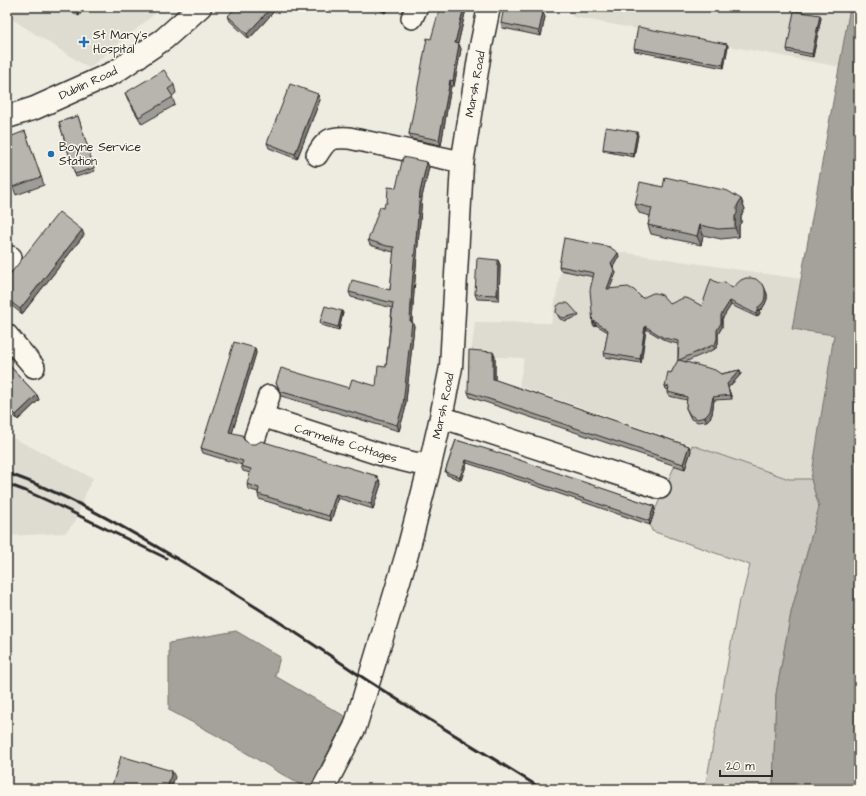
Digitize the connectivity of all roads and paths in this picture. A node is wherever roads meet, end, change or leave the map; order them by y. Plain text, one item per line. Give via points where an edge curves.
1 (200, 7) edge
2 (489, 7) edge
3 (7, 117) edge
4 (317, 155) dead end
5 (462, 162) junction
6 (7, 335) edge
7 (34, 367) dead end
8 (269, 396) dead end
9 (262, 416) junction
10 (441, 417) junction
11 (255, 436) dead end
12 (430, 465) junction
13 (660, 488) dead end
14 (323, 789) edge

1 - 3 main road, Dublin Road via 164,39 115,72 35,108
2 - 5 main road, Marsh Road
4 - 5 street via 326,142 337,137
5 - 10 main road, Marsh Road via 451,367
6 - 7 street
8 - 9 street
9 - 11 street
9 - 12 street, Carmelite Cottages via 385,456
10 - 12 main road, Marsh Road
10 - 13 street
12 - 14 main road, Marsh Road via 355,727

